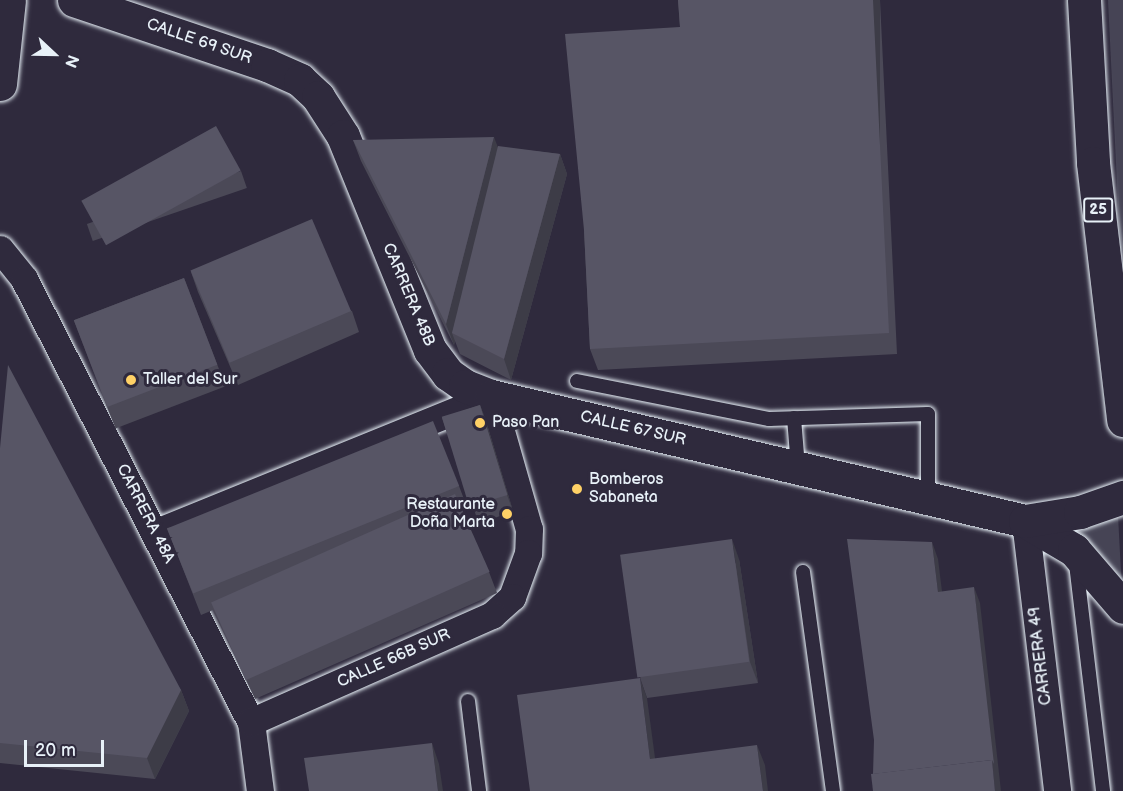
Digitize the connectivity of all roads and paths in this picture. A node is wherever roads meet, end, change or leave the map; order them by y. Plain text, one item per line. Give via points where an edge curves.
1 (9, 0) edge
2 (74, 0) edge
3 (1084, 0) edge
4 (0, 84) edge
5 (318, 97) joint
6 (0, 249) edge
7 (577, 381) dead end
8 (491, 396) junction
9 (794, 418) junction
10 (1123, 420) edge
11 (798, 468) junction
12 (1123, 497) edge
13 (928, 498) junction
14 (1057, 516) junction
15 (1025, 520) junction
16 (154, 533) junction
17 (1074, 550) junction
18 (803, 572) dead end
19 (1123, 607) edge
20 (468, 701) dead end
21 (251, 722) junction
22 (260, 791) edge
23 (479, 791) edge
24 (833, 791) edge
25 (1056, 791) edge
26 (1103, 791) edge

1 - 4 main road
2 - 5 main road, CALLE 69 SUR via 267,65 300,80
3 - 10 main road, 25 via 1094,175
5 - 8 main road, CARRERA 48B via 342,136 430,350 448,374
6 - 16 street, CARRERA 48A via 24,279
7 - 9 lane via 769,419
8 - 11 main road, CALLE 67 SUR
8 - 16 street
8 - 21 street, CALLE 66B SUR via 529,529 521,579 512,597 492,615
9 - 11 lane
9 - 13 lane via 928,414
11 - 13 main road, CALLE 67 SUR
12 - 14 main road, CALLE 67 SUR
13 - 15 main road, CALLE 67 SUR
14 - 15 main road, CALLE 67 SUR
14 - 17 lane via 1068,530
15 - 17 main road, CALLE 67 SUR
15 - 25 street, CARRERA 49
16 - 21 street, CARRERA 48A
17 - 19 main road, CALLE 67 SUR
17 - 26 lane
18 - 24 lane
20 - 23 lane
21 - 22 street, CARRERA 48A

